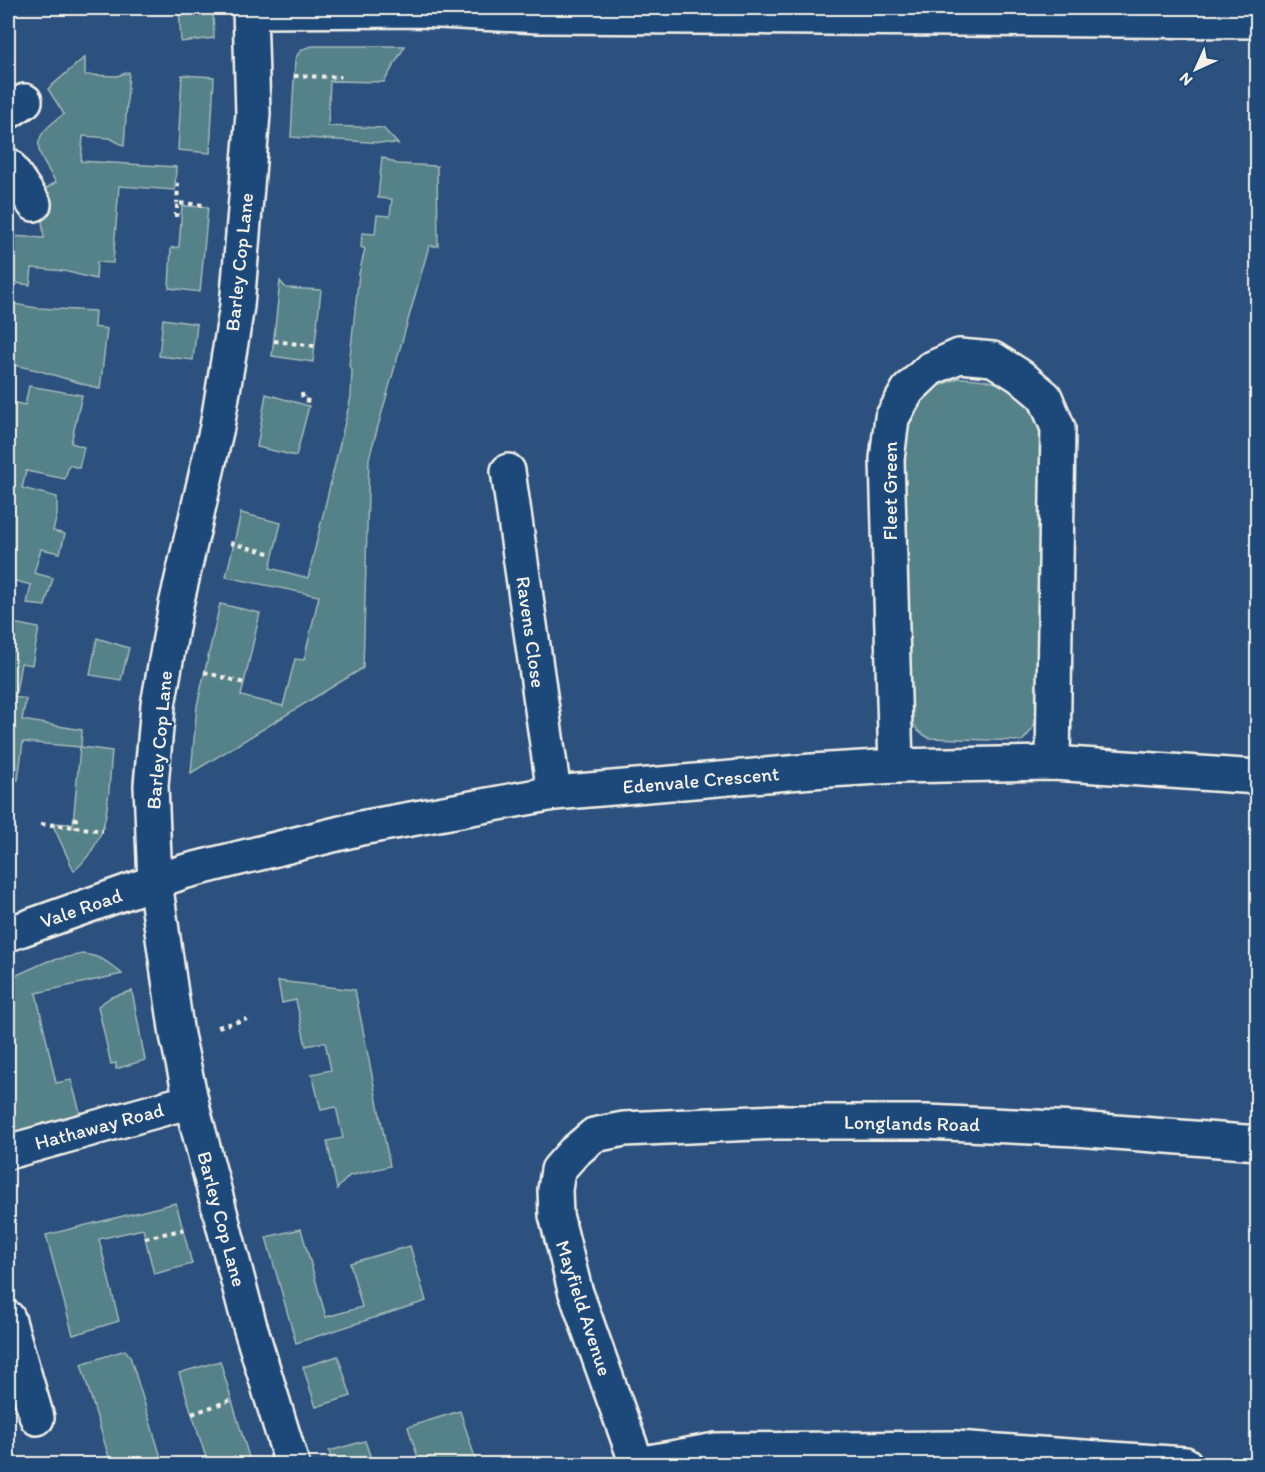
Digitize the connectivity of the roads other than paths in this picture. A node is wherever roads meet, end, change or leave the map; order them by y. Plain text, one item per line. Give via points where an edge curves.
1 (250, 9) edge
2 (781, 12) edge
3 (1252, 17) edge
4 (11, 171) edge
5 (34, 204) dead end
6 (508, 471) dead end
7 (1053, 763) junction
8 (896, 766) junction
9 (1257, 777) edge
10 (554, 793) junction
11 (155, 882) junction
12 (8, 934) edge
13 (191, 1101) junction
14 (1257, 1143) edge
15 (8, 1152) edge
16 (573, 1153) joint
17 (8, 1318) edge
18 (37, 1418) dead end
19 (292, 1464) edge
20 (638, 1464) edge
21 (1185, 1464) edge

1 - 2 street via 419,10 539,16
1 - 11 street, Barley Cop Lane via 253,114 237,306 217,427 176,605 158,705 151,785
2 - 3 street
4 - 5 street
6 - 10 street, Ravens Close
7 - 8 street, Edenvale Crescent
7 - 8 street, Fleet Green via 1058,428 1045,397 1020,376 993,359 959,356 930,369 908,390 892,418 887,459
7 - 9 street, Edenvale Crescent
8 - 10 street, Edenvale Crescent
10 - 11 street, Edenvale Crescent via 361,828
11 - 12 street, Vale Road
11 - 13 street, Barley Cop Lane via 177,1035
13 - 15 street, Hathaway Road
13 - 19 street, Barley Cop Lane via 249,1323
14 - 16 street, Longlands Road via 938,1122 777,1122 624,1129 594,1136
16 - 20 street, Mayfield Avenue via 558,1170 556,1215 575,1290
17 - 18 street
20 - 21 street via 716,1450 956,1448

